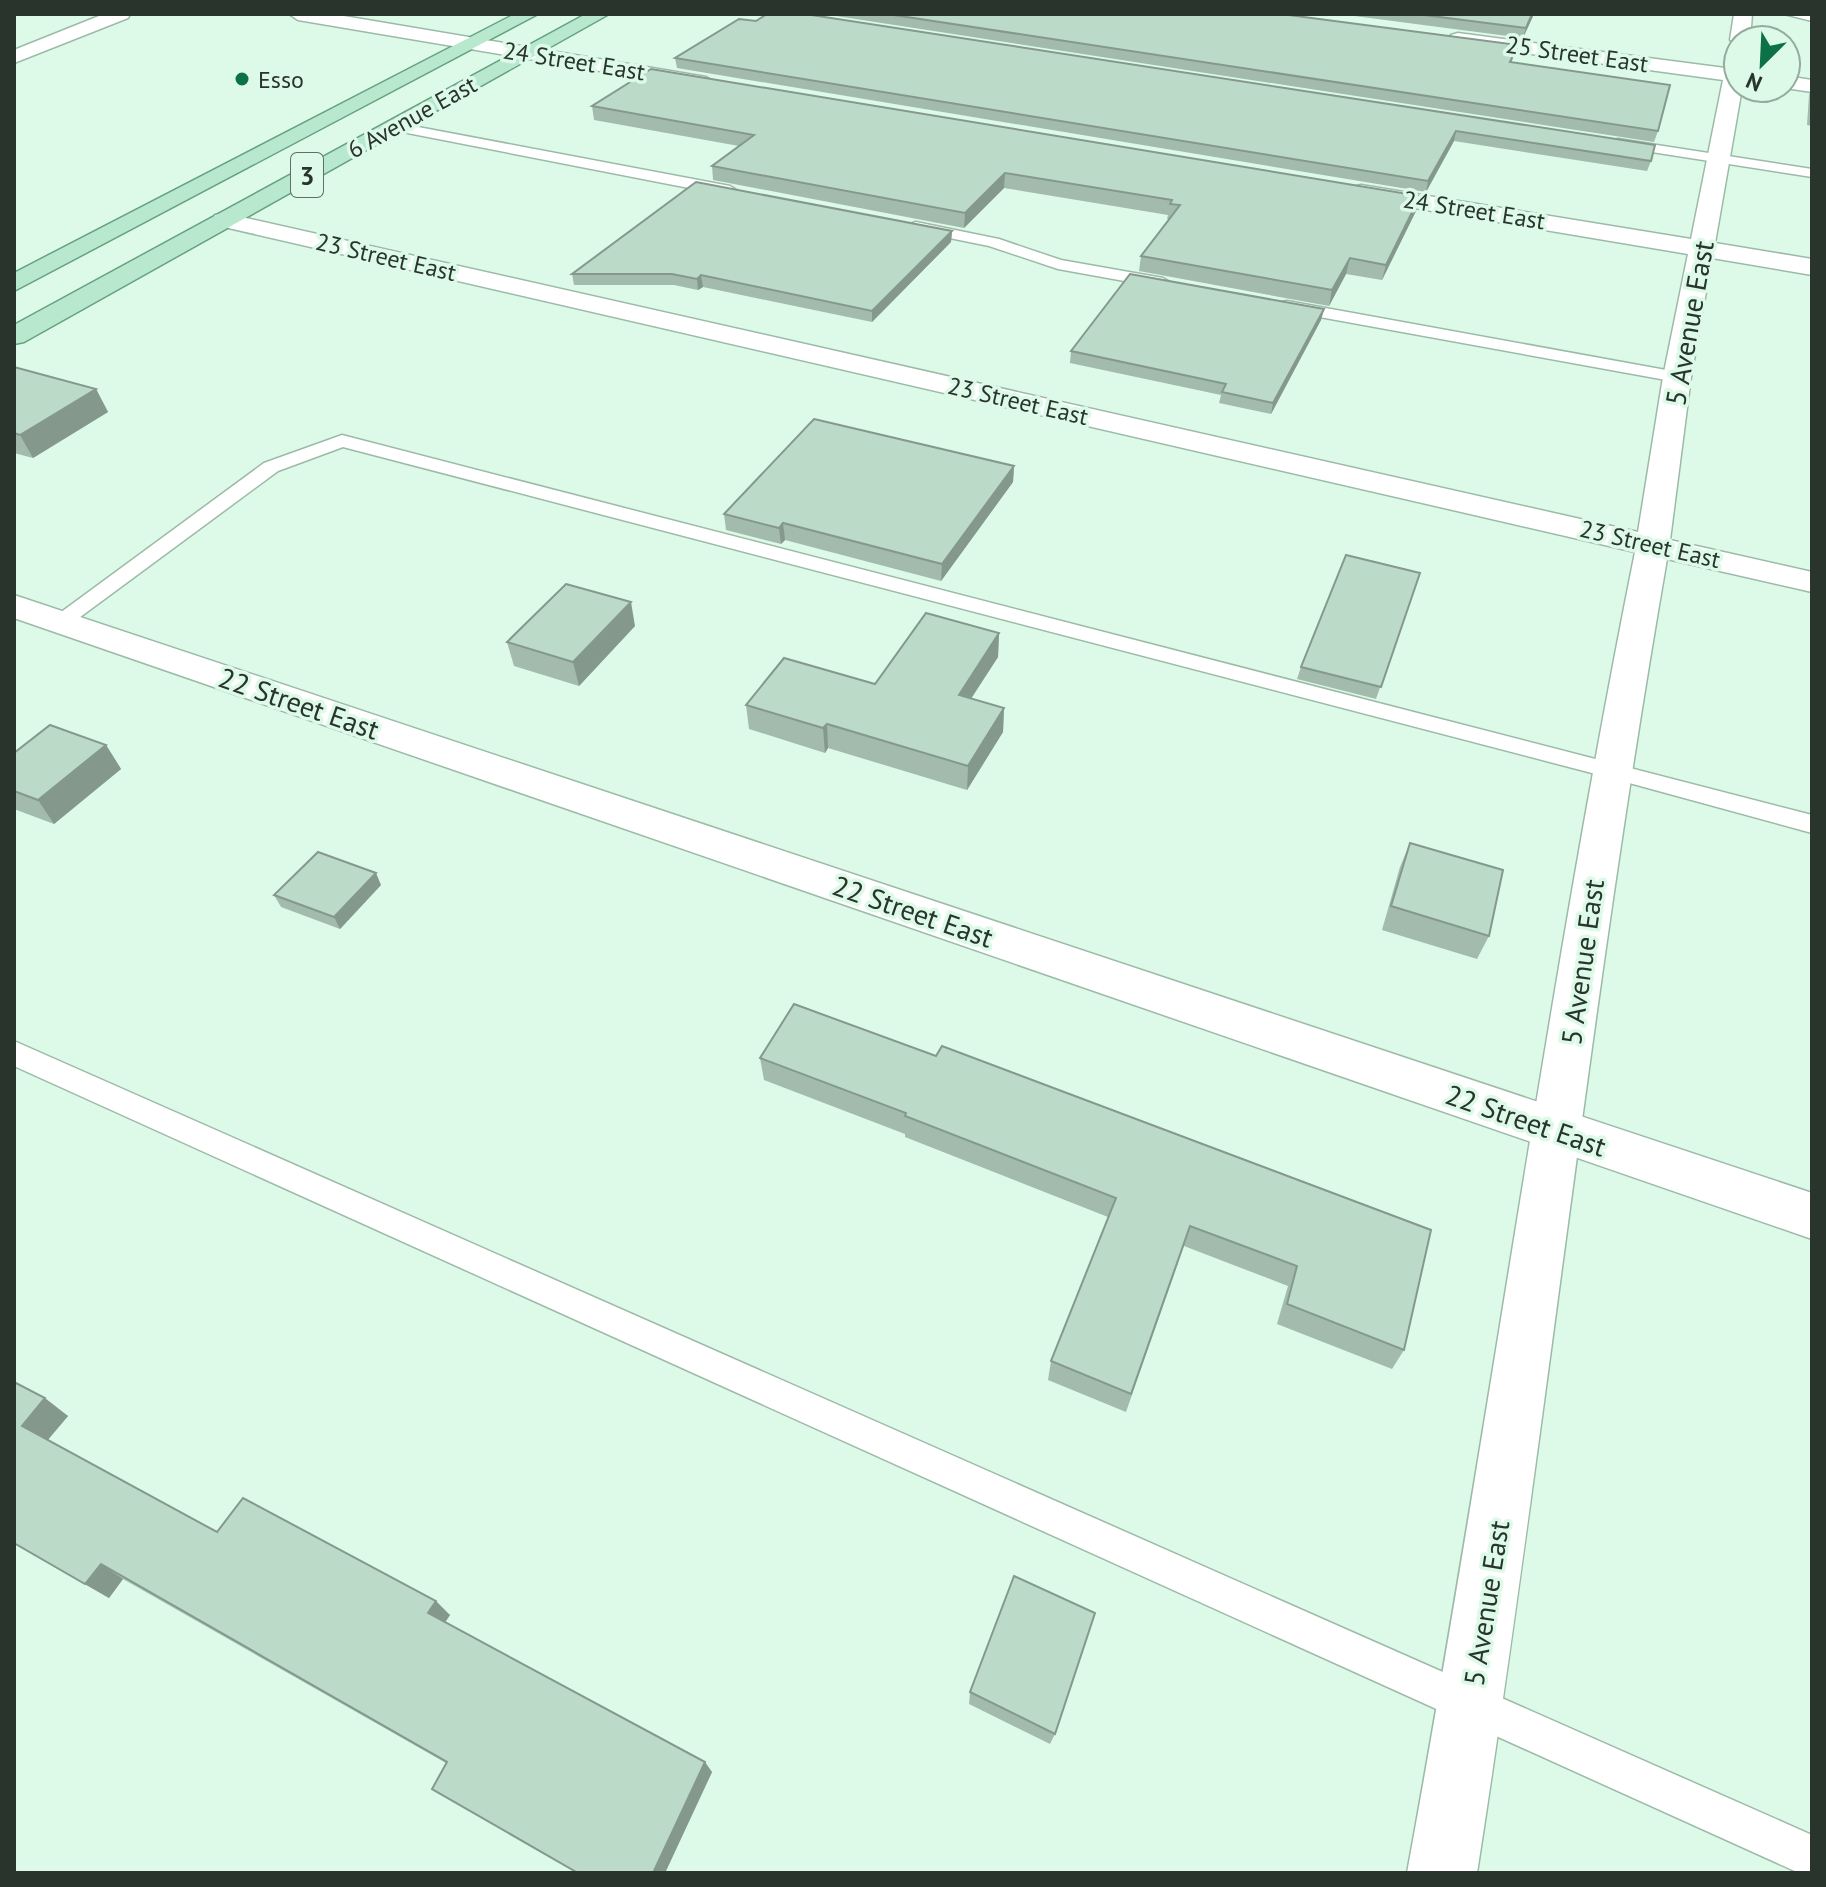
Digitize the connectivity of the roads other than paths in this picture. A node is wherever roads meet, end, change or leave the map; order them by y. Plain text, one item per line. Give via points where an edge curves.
1 (121, 14) edge
2 (298, 14) edge
3 (529, 14) edge
4 (600, 14) edge
5 (1790, 14) edge
6 (1812, 17) edge
7 (1443, 37) edge
8 (472, 44) junction
9 (527, 53) junction
10 (14, 57) edge
11 (1722, 60) edge
12 (731, 87) edge
13 (1730, 104) edge
14 (397, 127) junction
15 (1610, 142) edge
16 (1720, 159) junction
17 (1812, 173) edge
18 (1342, 189) edge
19 (742, 193) edge
20 (224, 220) junction
21 (899, 224) edge
22 (1702, 248) junction
23 (1812, 267) edge
24 (14, 283) edge
25 (1182, 287) edge
26 (1275, 304) edge
27 (14, 336) edge
28 (1677, 377) junction
29 (1653, 545) junction
30 (1812, 582) edge
31 (14, 606) edge
32 (60, 621) junction
33 (1611, 769) junction
34 (1812, 824) edge
35 (14, 1053) edge
36 (1557, 1130) junction
37 (1812, 1216) edge
38 (1471, 1703) junction
39 (1812, 1857) edge
40 (1442, 1873) edge

1 - 10 street
2 - 8 street, 24 Street East
3 - 8 main road, 6 Avenue East / 3
4 - 9 main road, 6 Avenue East / 3
5 - 6 lane
7 - 11 street, 25 Street East
8 - 9 street, 24 Street East
8 - 24 main road, 6 Avenue East / 3
9 - 12 street, 24 Street East
9 - 14 main road, 6 Avenue East / 3
13 - 16 street, 5 Avenue East
14 - 19 lane
14 - 20 main road, 6 Avenue East / 3
15 - 16 lane
16 - 17 lane
16 - 22 street, 5 Avenue East
18 - 22 street, 24 Street East
20 - 27 main road, 6 Avenue East / 3
20 - 29 street, 23 Street East
21 - 25 lane via 993,242 1058,264
22 - 23 street, 24 Street East
22 - 28 street, 5 Avenue East
26 - 28 lane
28 - 29 street, 5 Avenue East
29 - 30 street, 23 Street East
29 - 33 street, 5 Avenue East
31 - 32 street, 22 Street East
32 - 33 lane via 271,467 342,441
32 - 36 street, 22 Street East
33 - 34 lane
33 - 36 street, 5 Avenue East
35 - 38 lane
36 - 37 street, 22 Street East
36 - 38 street, 5 Avenue East
38 - 39 lane
38 - 40 street, 5 Avenue East

